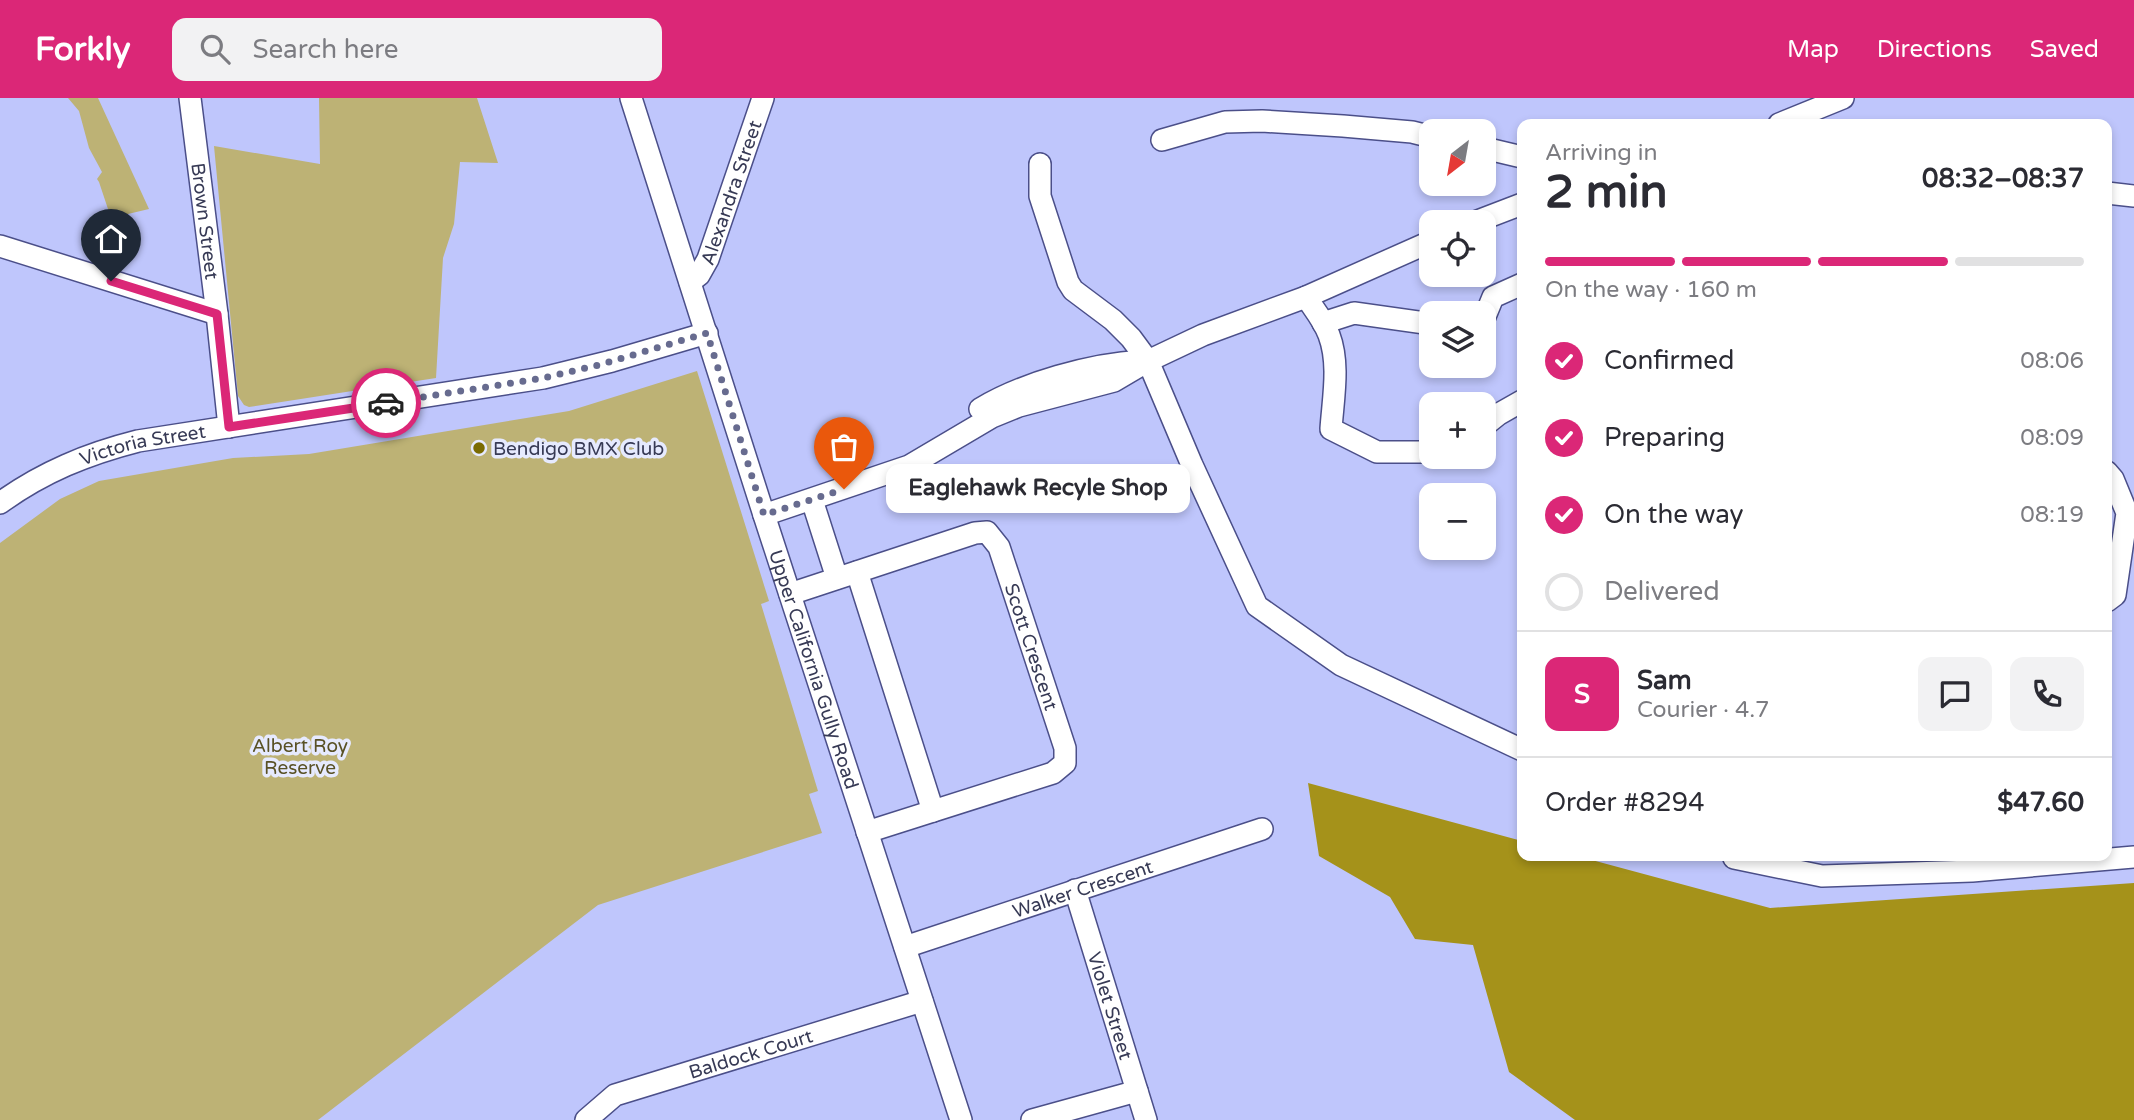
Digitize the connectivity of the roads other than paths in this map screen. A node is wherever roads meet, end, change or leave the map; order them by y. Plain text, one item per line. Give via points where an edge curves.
1 (190, 98) edge
2 (631, 98) edge
3 (763, 98) edge
4 (1843, 98) edge
5 (1791, 119) edge
6 (1419, 134) edge
7 (1162, 140) dead end
8 (1496, 151) edge
9 (1517, 156) edge
10 (1040, 164) dead end
11 (2112, 194) edge
12 (2134, 197) edge
13 (1517, 206) edge
14 (1496, 214) edge
15 (0, 246) edge
16 (1419, 247) edge
17 (690, 282) junction
18 (1517, 287) edge
19 (1306, 297) junction
20 (1491, 301) edge
21 (217, 314) junction
22 (1419, 322) edge
23 (1323, 323) junction
24 (707, 333) junction
25 (1148, 361) junction
26 (1517, 404) edge
27 (1496, 416) edge
28 (229, 427) junction
29 (1419, 452) edge
30 (2112, 478) edge
31 (812, 500) junction
32 (0, 503) edge
33 (764, 515) junction
34 (847, 575) junction
35 (790, 594) junction
36 (2112, 597) edge
37 (1517, 748) edge
38 (933, 811) junction
39 (1262, 829) dead end
40 (867, 832) junction
41 (2134, 857) edge
42 (2112, 859) edge
43 (1754, 861) edge
44 (2091, 861) edge
45 (1075, 890) junction
46 (905, 947) junction
47 (922, 1001) junction
48 (1137, 1091) junction
49 (586, 1120) edge
50 (961, 1120) edge
51 (1032, 1120) edge
52 (1146, 1120) edge

1 - 21 street, Brown Street
2 - 17 street, Upper California Gully Road
3 - 17 street, Alexandra Street via 712,249 703,269
4 - 5 street
6 - 7 street via 1262,121 1225,122
8 - 9 street
10 - 25 street via 1040,196 1068,282 1113,320
11 - 12 street
13 - 14 street
15 - 21 street
16 - 19 street
17 - 24 street, Upper California Gully Road
18 - 20 street
19 - 23 street
19 - 25 street
21 - 28 street, Brown Street
22 - 23 street via 1353,313
23 - 29 street via 1335,373 1331,429 1377,452
24 - 28 street, Victoria Street via 543,378
24 - 33 street, Upper California Gully Road
25 - 31 street via 1088,370 1006,395 887,473
25 - 37 street via 1257,607 1341,665
26 - 27 street
28 - 32 street, Victoria Street via 105,450 51,471
30 - 36 street via 2127,513
31 - 33 street
31 - 34 street
33 - 35 street, Upper California Gully Road
34 - 35 street, Scott Crescent
34 - 38 street
34 - 38 street, Scott Crescent via 975,533 987,532 999,547 1065,748 1065,762 1053,773
35 - 40 street, Upper California Gully Road
38 - 40 street, Scott Crescent
39 - 45 street, Walker Crescent
40 - 46 street, Upper California Gully Road
41 - 42 street
43 - 44 street via 1822,876 1972,872
45 - 46 street, Walker Crescent
45 - 48 street, Violet Street
46 - 47 street, Upper California Gully Road
47 - 49 street, Baldock Court via 615,1095
47 - 50 street, Upper California Gully Road
48 - 51 street
48 - 52 street, Violet Street

